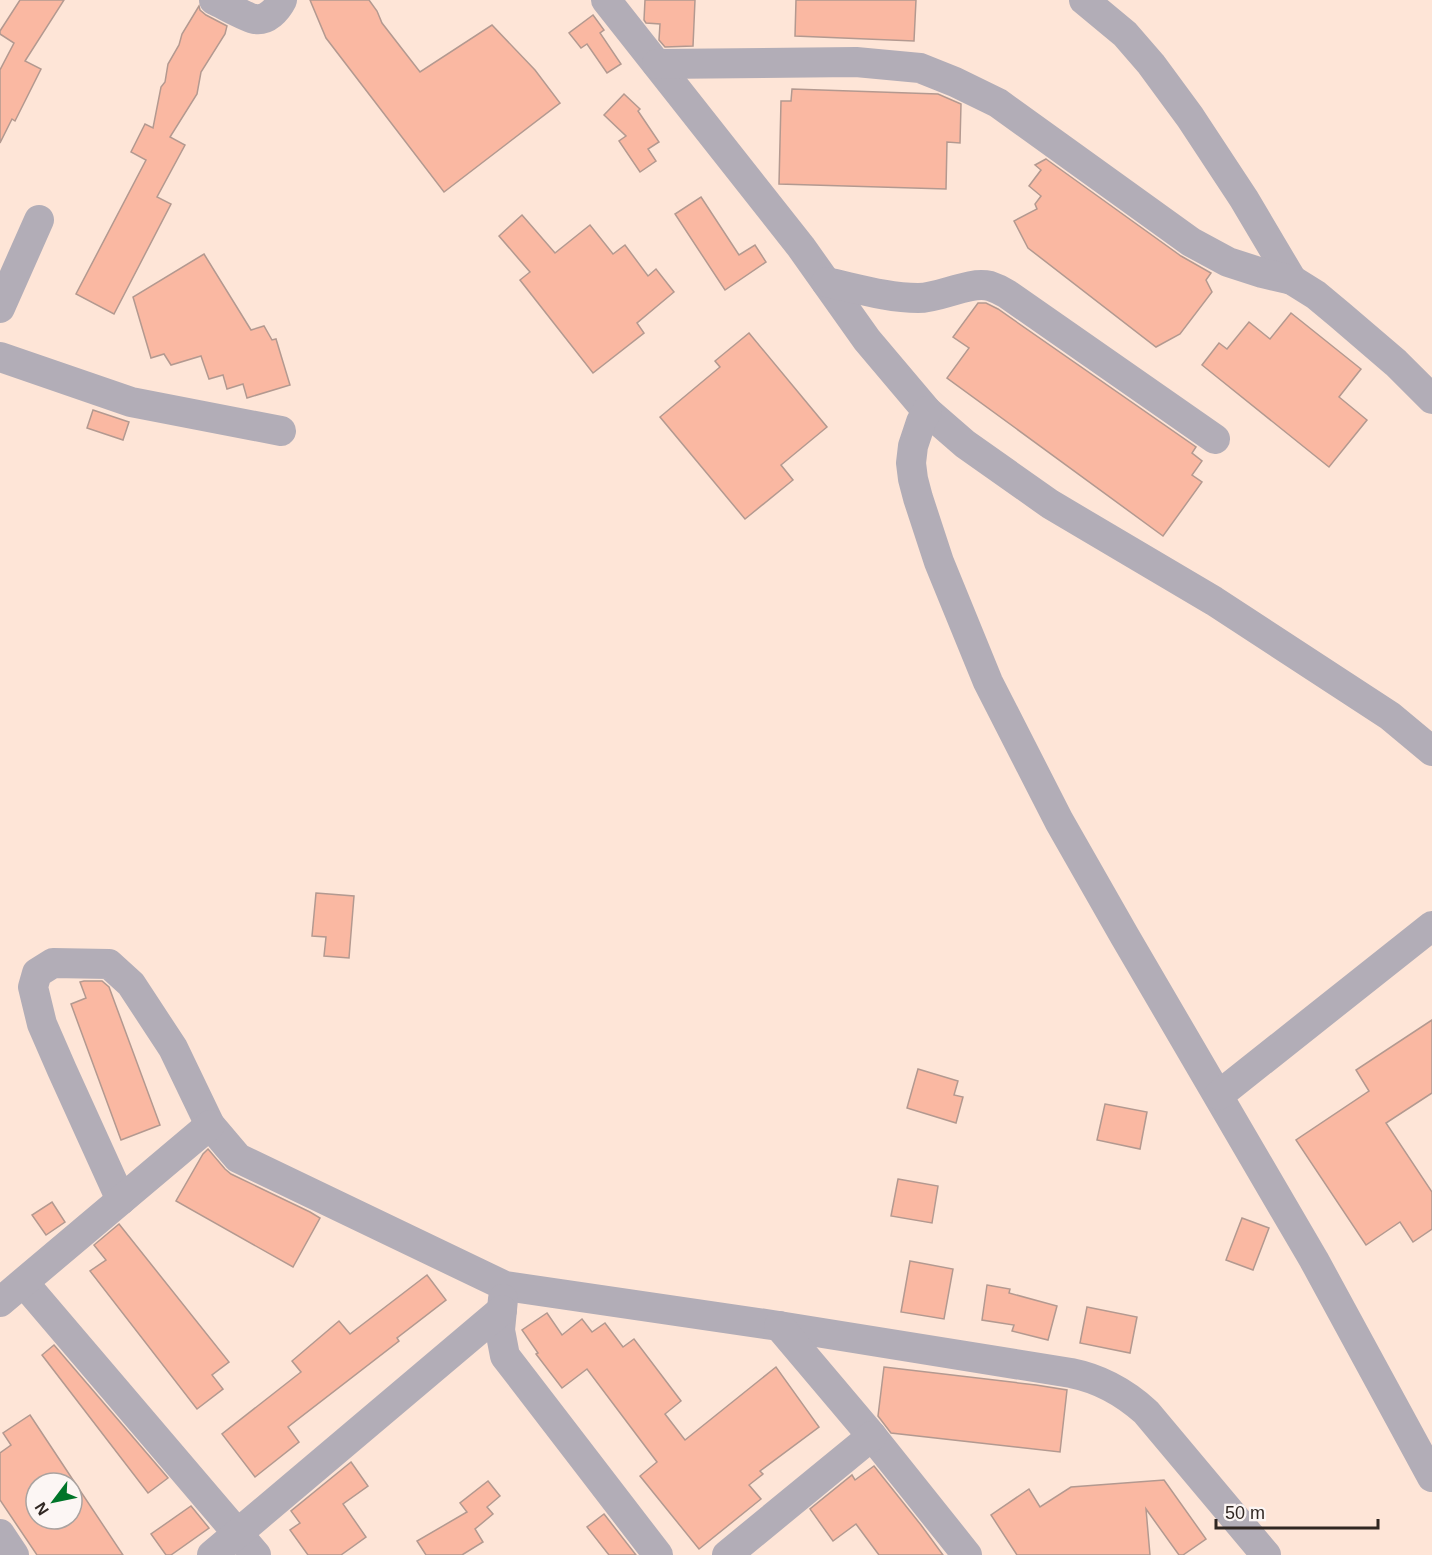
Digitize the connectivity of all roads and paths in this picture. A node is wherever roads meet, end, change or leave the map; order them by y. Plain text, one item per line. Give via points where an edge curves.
1 (214, 0) edge
2 (282, 0) edge
3 (606, 0) edge
4 (1084, 0) edge
5 (657, 64) junction
6 (39, 220) dead end
7 (1292, 280) junction
8 (826, 282) junction
9 (0, 308) edge
10 (0, 357) edge
11 (1432, 399) edge
12 (927, 411) junction
13 (281, 431) dead end
14 (1215, 439) dead end
15 (1432, 751) edge
16 (1432, 926) edge
17 (1219, 1095) junction
18 (210, 1125) junction
19 (121, 1200) junction
20 (24, 1283) junction
21 (503, 1298) junction
22 (0, 1302) edge
23 (779, 1326) junction
24 (872, 1436) junction
25 (1432, 1477) edge
26 (0, 1534) edge
27 (247, 1544) edge
28 (14, 1555) edge
29 (212, 1555) edge
30 (658, 1555) edge
31 (727, 1555) edge
32 (967, 1555) edge
33 (1266, 1555) edge

1 - 2 street via 256,19 268,17
3 - 5 street
4 - 7 street via 1125,34 1151,64 1244,199
5 - 7 street via 856,62 920,68 998,103 1191,242 1228,262
5 - 8 street
6 - 9 street
7 - 11 street via 1348,322
8 - 12 street via 867,340
8 - 14 street via 919,298 972,286 993,287
10 - 13 street via 131,402
12 - 15 street via 965,444 1050,504 1224,608 1390,716
12 - 17 street via 913,446 915,489 939,562 988,682 1059,821
16 - 17 street
17 - 25 street
18 - 19 street
18 - 19 street via 173,1048 131,984 109,964 53,963 37,973 33,987 42,1024
18 - 21 street via 238,1158
19 - 20 street
20 - 22 street
20 - 27 street
21 - 23 street
21 - 27 street
21 - 30 street via 500,1330 505,1356
23 - 24 street
23 - 33 street via 1071,1373 1102,1382 1146,1412
24 - 31 street
24 - 32 street
26 - 28 street
27 - 29 street

